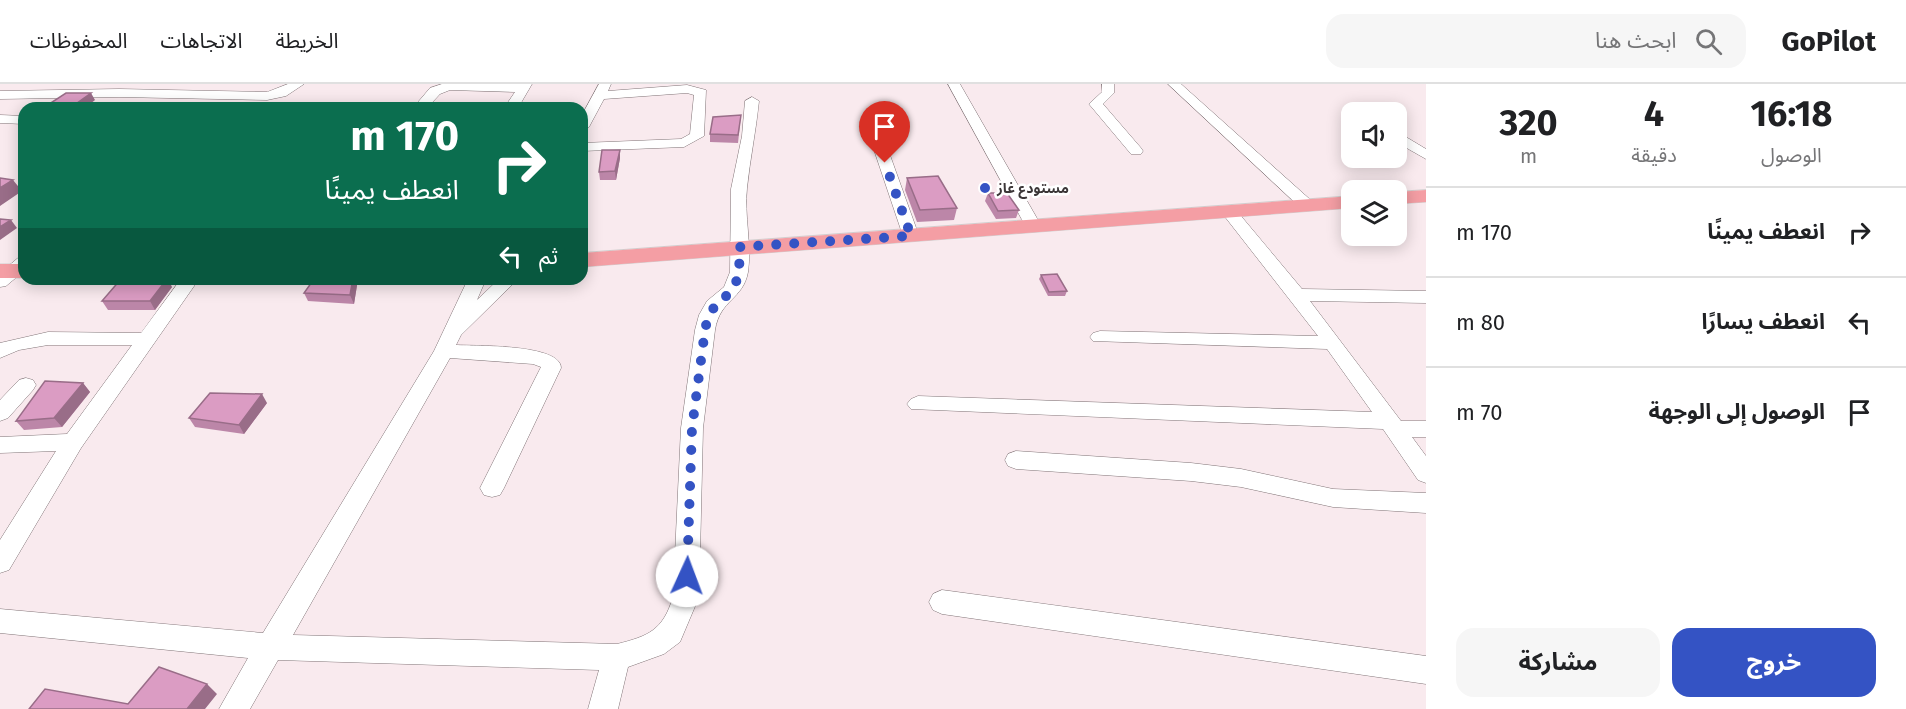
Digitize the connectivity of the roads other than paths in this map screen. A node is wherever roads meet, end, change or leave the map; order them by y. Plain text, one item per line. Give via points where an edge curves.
1 (136, 84) edge
2 (218, 84) edge
3 (298, 84) edge
4 (954, 84) edge
5 (1108, 84) edge
6 (1174, 84) edge
7 (525, 86) edge
8 (602, 90) edge
9 (118, 93) junction
10 (206, 94) junction
11 (0, 95) edge
12 (752, 101) dead end
13 (425, 102) edge
14 (515, 102) edge
15 (588, 116) edge
16 (0, 119) edge
17 (18, 120) edge
18 (1407, 142) edge
19 (879, 144) dead end
20 (588, 147) edge
21 (1136, 151) dead end
22 (1426, 155) edge
23 (1425, 197) edge
24 (1407, 198) edge
25 (1341, 203) edge
26 (1308, 206) junction
27 (1230, 213) junction
28 (1034, 227) junction
29 (911, 236) junction
30 (739, 247) junction
31 (588, 253) edge
32 (616, 255) junction
33 (588, 259) edge
34 (186, 285) edge
35 (474, 285) edge
36 (503, 285) edge
37 (1296, 295) junction
38 (1426, 297) edge
39 (1100, 337) dead end
40 (145, 339) junction
41 (449, 342) junction
42 (1333, 343) junction
43 (0, 351) edge
44 (26, 385) dead end
45 (918, 404) dead end
46 (0, 413) edge
47 (1392, 425) junction
48 (1426, 429) edge
49 (73, 442) junction
50 (0, 445) edge
51 (1016, 460) dead end
52 (1426, 474) edge
53 (492, 488) dead end
54 (1426, 503) edge
55 (0, 562) edge
56 (942, 602) dead end
57 (0, 621) edge
58 (272, 647) junction
59 (617, 657) junction
60 (1426, 670) edge
61 (234, 709) edge
62 (603, 709) edge

1 - 9 street
2 - 10 street
3 - 10 street via 267,96
4 - 28 street
5 - 21 street via 1108,93 1096,104
6 - 26 street
7 - 13 street via 448,86 435,91
7 - 14 street
8 - 15 street
8 - 20 street via 698,91 701,93 697,136 684,143
9 - 10 street
9 - 11 street
12 - 30 street via 739,189
16 - 17 street
18 - 22 street
19 - 29 street
23 - 24 main road
25 - 26 main road
26 - 27 main road
27 - 28 main road
27 - 37 street
28 - 29 main road
29 - 30 main road
30 - 32 main road
30 - 59 street via 736,282 714,305 705,330 692,428 686,597 681,618 668,637 652,649
31 - 32 main road
32 - 33 main road
34 - 40 street
35 - 41 street
36 - 41 street
37 - 38 street
37 - 42 street
39 - 42 street
40 - 43 street via 37,340 12,344
40 - 49 street
41 - 53 street via 545,358 551,363
41 - 58 street
42 - 47 street
44 - 46 street
45 - 47 street
47 - 48 street
47 - 52 street
49 - 50 street
49 - 55 street
51 - 54 street via 1191,472 1333,498
56 - 60 street
57 - 58 street
58 - 59 street
58 - 61 street
59 - 62 street

